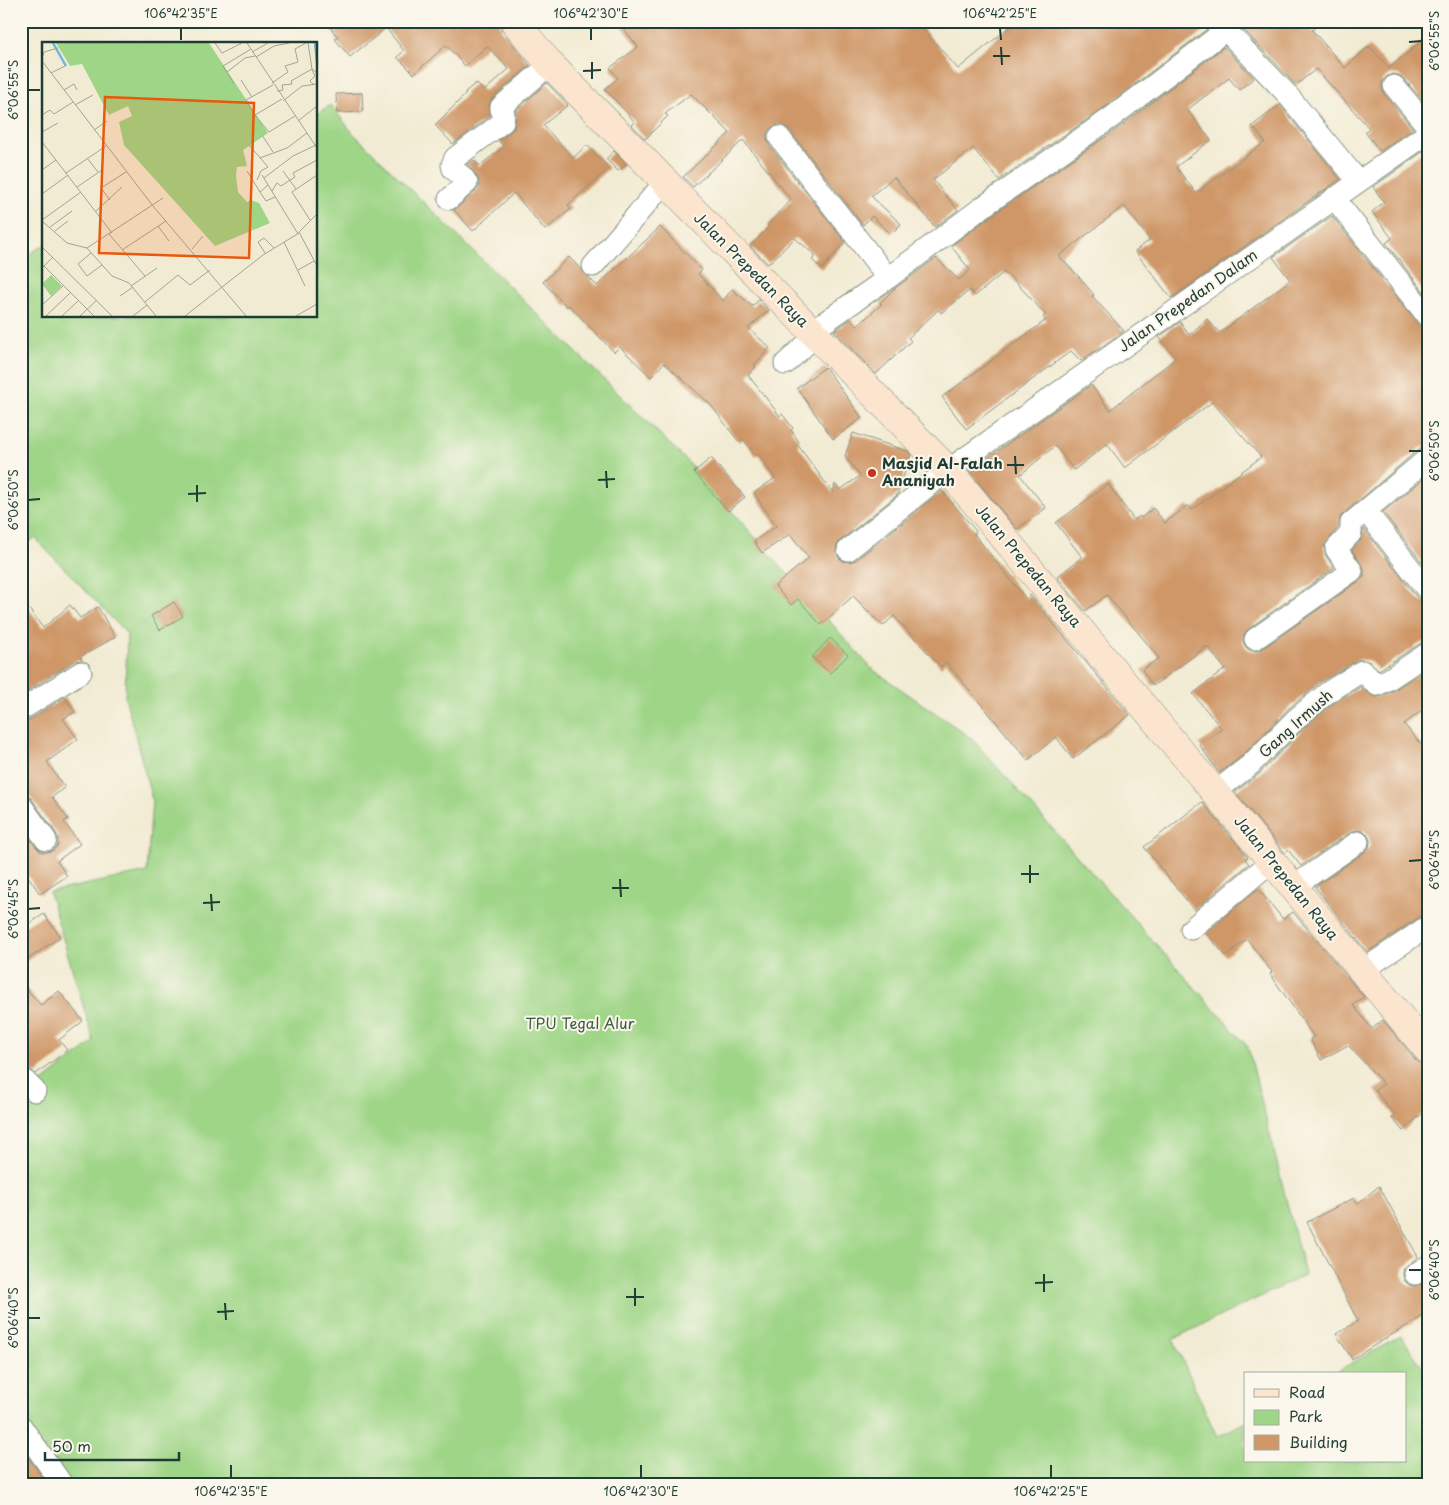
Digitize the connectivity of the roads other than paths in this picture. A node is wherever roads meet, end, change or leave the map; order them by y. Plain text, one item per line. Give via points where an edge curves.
1 (514, 21) edge
2 (1222, 26) edge
3 (550, 64) junction
4 (1394, 86) dead end
5 (1428, 127) edge
6 (1428, 133) edge
7 (780, 137) dead end
8 (1358, 181) junction
9 (665, 182) junction
10 (1334, 198) junction
11 (448, 199) dead end
12 (593, 266) dead end
13 (888, 278) junction
14 (1428, 317) edge
15 (814, 333) junction
16 (785, 364) dead end
17 (1428, 458) edge
18 (948, 470) junction
19 (1366, 510) junction
20 (848, 550) dead end
21 (1428, 591) edge
22 (1255, 639) dead end
23 (1428, 653) edge
24 (81, 672) dead end
25 (21, 710) edge
26 (1215, 792) junction
27 (21, 805) edge
28 (46, 840) dead end
29 (1358, 842) dead end
30 (1272, 861) junction
31 (1293, 887) junction
32 (1428, 926) edge
33 (1191, 929) dead end
34 (1362, 971) junction
35 (1425, 1041) edge
36 (21, 1426) edge
37 (62, 1484) edge

1 - 3 street, Jalan Prepedan Raya
2 - 8 street via 1286,93
2 - 13 street via 1112,117
3 - 9 street, Jalan Prepedan Raya
3 - 11 street via 501,106 503,122 454,158 452,169 467,183
4 - 5 street
6 - 8 street, Jalan Prepedan Dalam
7 - 13 street
8 - 10 street, Jalan Prepedan Dalam
9 - 12 street
9 - 15 street, Jalan Prepedan Raya
10 - 14 street
10 - 18 street, Jalan Prepedan Dalam
13 - 15 street
15 - 16 street
15 - 18 street, Jalan Prepedan Raya
17 - 19 street
18 - 20 street, Jalan Prepedan Dalam
18 - 26 street, Jalan Prepedan Raya
19 - 21 street
19 - 22 street via 1351,523 1351,534 1336,549 1352,571
23 - 26 street, Gang Irmush via 1377,685 1362,671 1327,693
24 - 25 street
26 - 30 street, Jalan Prepedan Raya
27 - 28 street
29 - 31 street
30 - 31 street, Jalan Prepedan Raya
30 - 33 street
31 - 34 street, Jalan Prepedan Raya
32 - 34 street
34 - 35 street, Jalan Prepedan Raya
36 - 37 street

